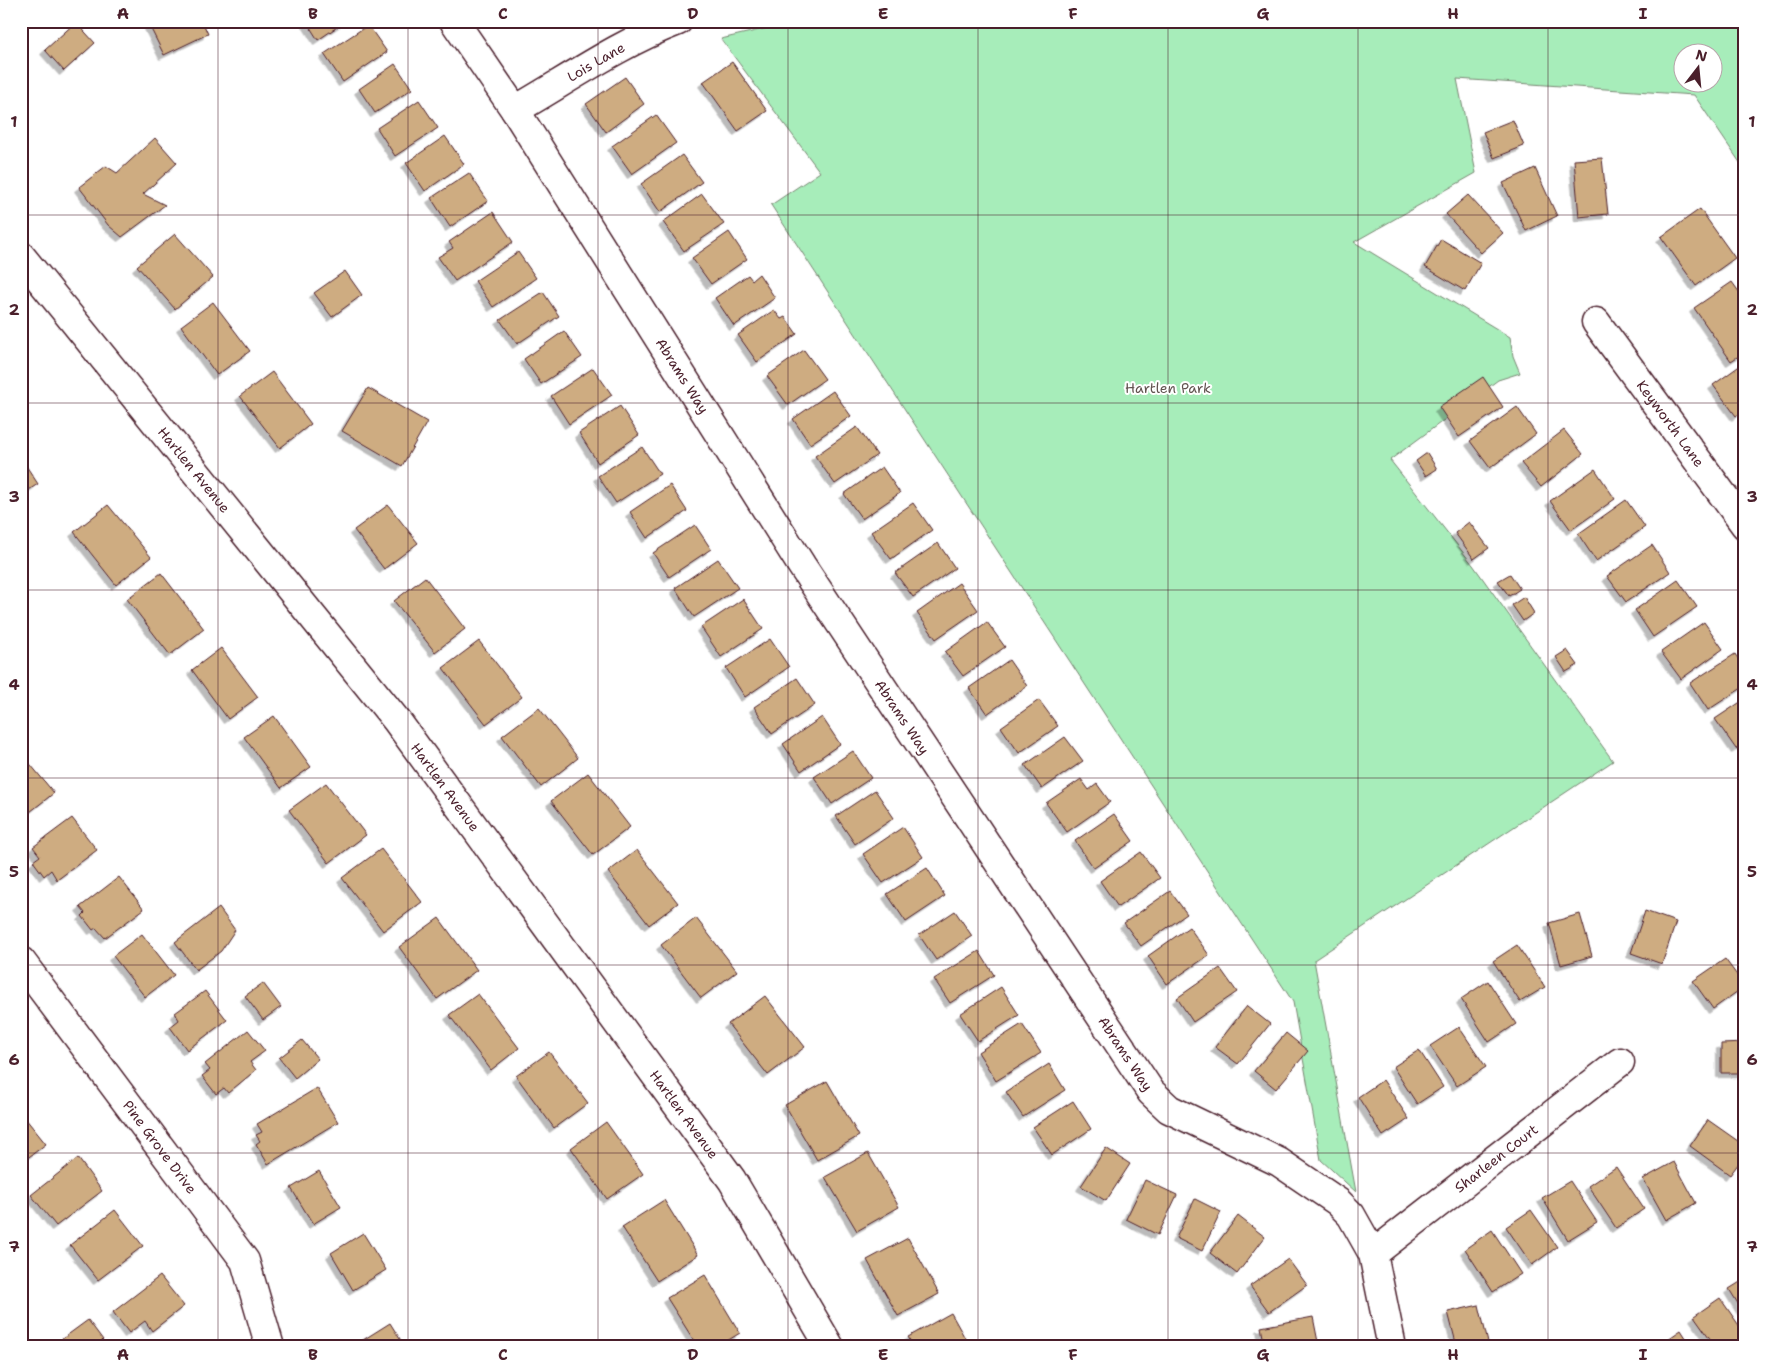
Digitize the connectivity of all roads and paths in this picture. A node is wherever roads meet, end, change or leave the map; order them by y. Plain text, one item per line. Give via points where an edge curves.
1 (454, 21) edge
2 (678, 21) edge
3 (515, 110) junction
4 (21, 256) edge
5 (1596, 322) dead end
6 (1745, 525) edge
7 (21, 961) edge
8 (1620, 1062) dead end
9 (1373, 1254) junction
10 (270, 1347) edge
11 (830, 1347) edge
12 (1392, 1347) edge

1 - 3 street, Abrams Way
2 - 3 street, Lois Lane via 650,32
3 - 9 street, Abrams Way via 802,566 1151,1092 1169,1110 1279,1162 1338,1202 1351,1215
4 - 11 street, Hartlen Avenue via 397,721 732,1180
5 - 6 street, Keyworth Lane
7 - 10 street, Pine Grove Drive via 245,1261
8 - 9 street, Sharleen Court
9 - 12 street, Abrams Way

